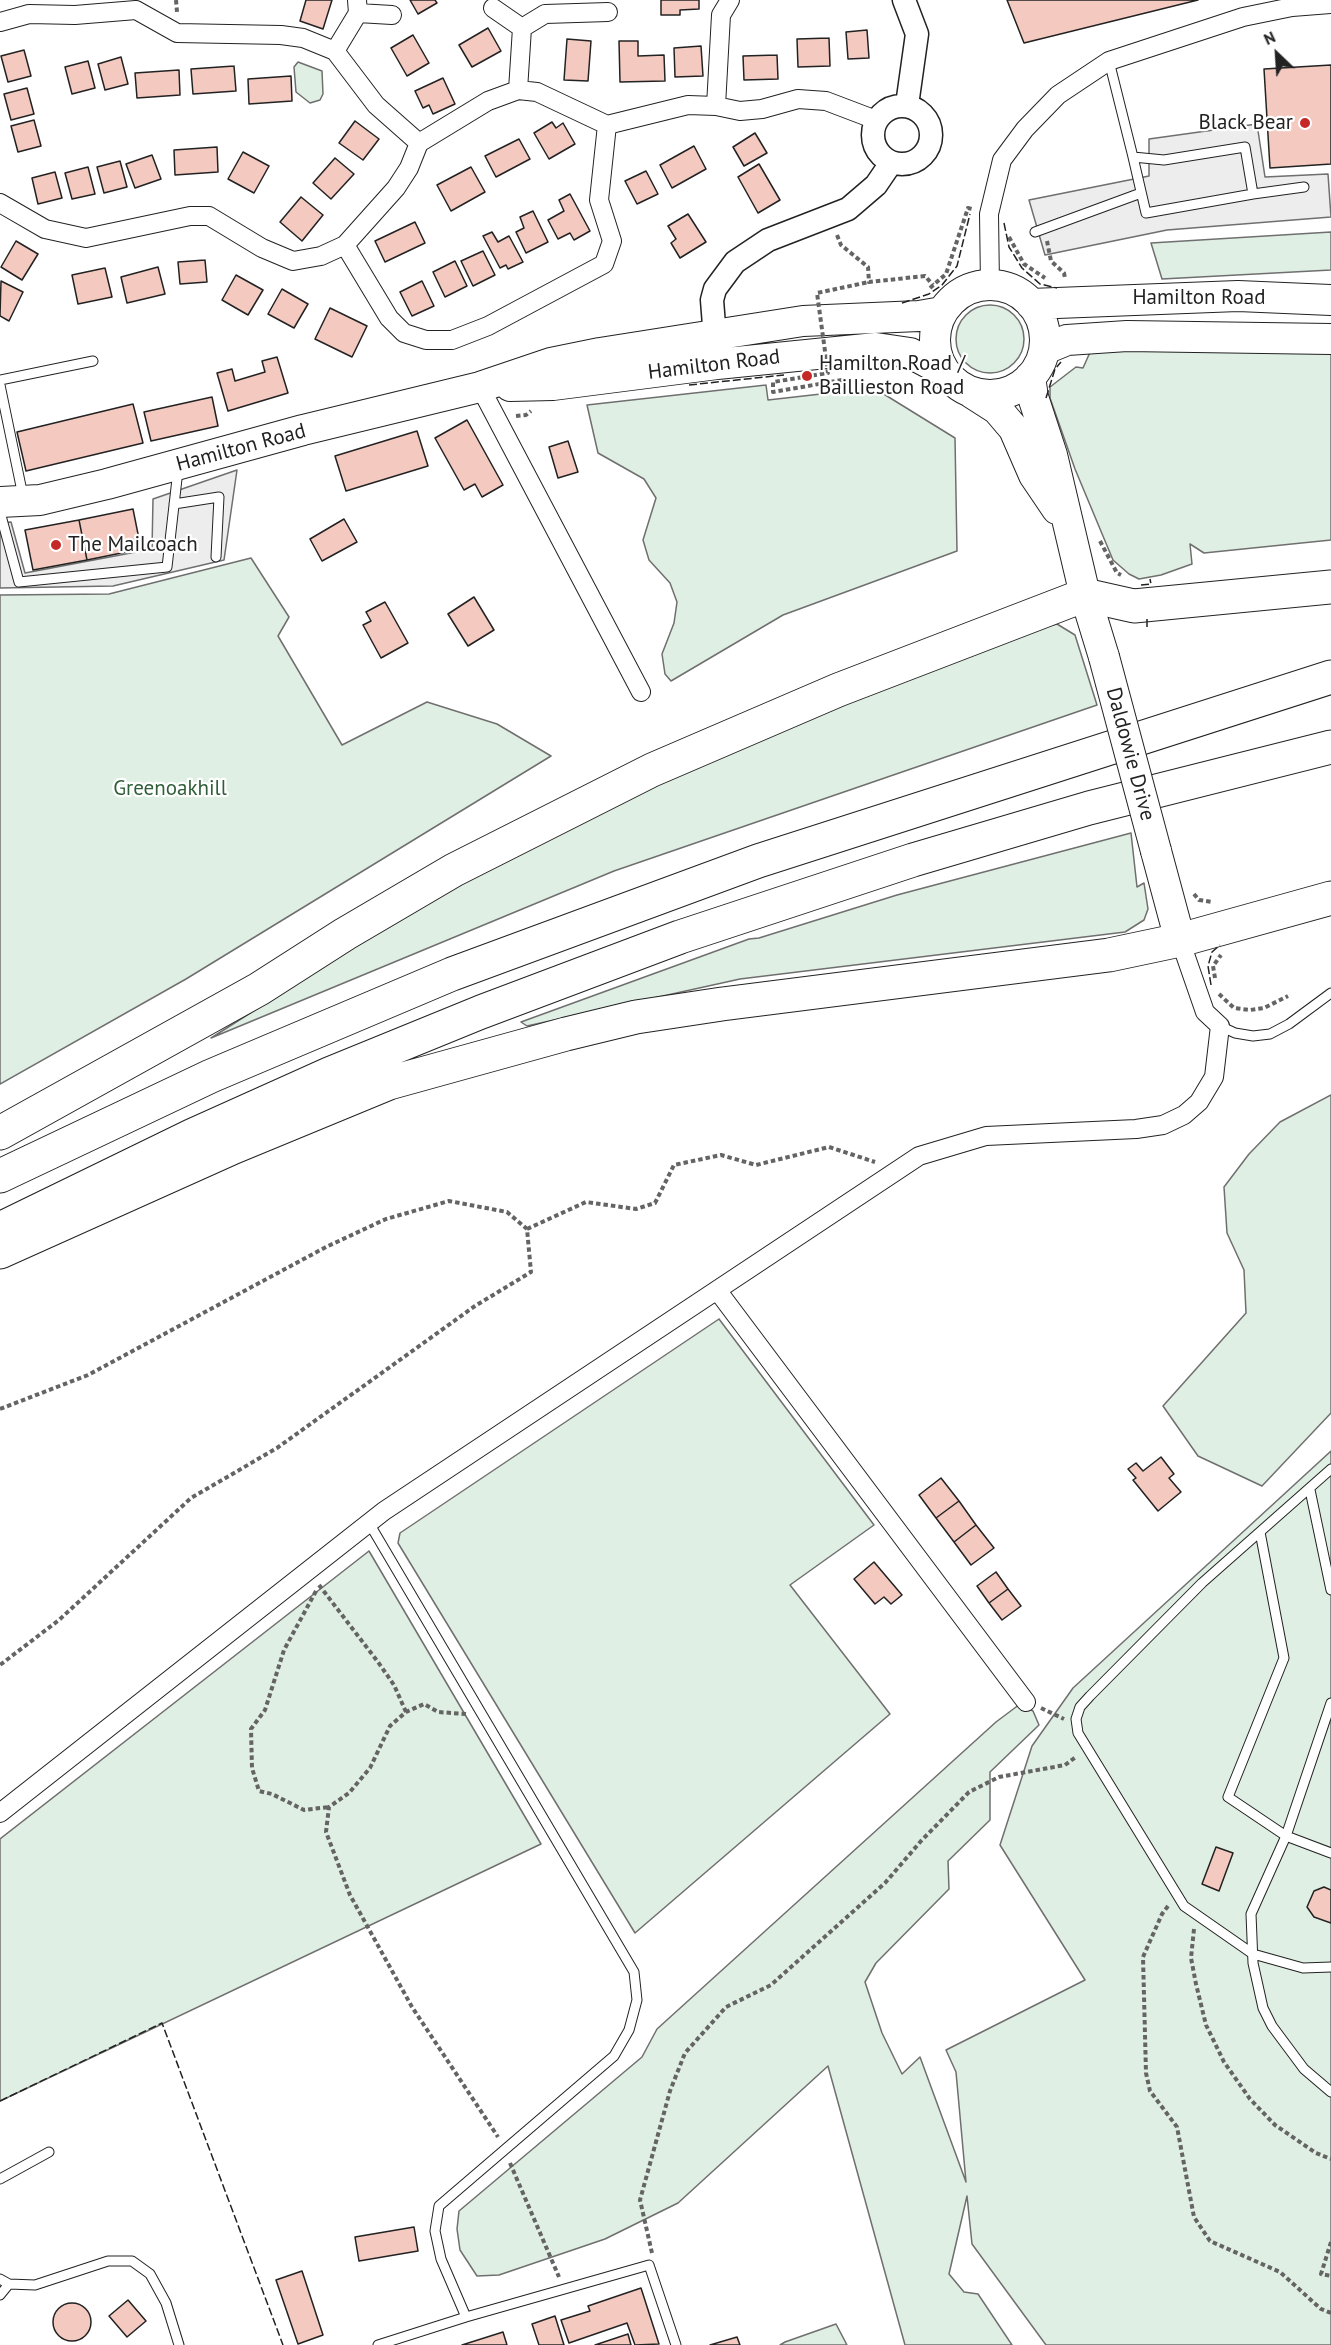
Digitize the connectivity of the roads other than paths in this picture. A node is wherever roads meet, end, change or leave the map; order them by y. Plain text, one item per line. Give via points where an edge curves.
1 (730, 0) edge
2 (904, 0) edge
3 (1278, 0) edge
4 (1328, 0) edge
5 (1331, 4) edge
6 (357, 7) edge
7 (493, 8) dead end
8 (608, 12) dead end
9 (392, 15) dead end
10 (1243, 17) junction
11 (0, 22) edge
12 (522, 28) junction
13 (335, 51) junction
14 (1109, 61) junction
15 (518, 90) junction
16 (908, 105) junction
17 (716, 106) junction
18 (876, 120) junction
19 (607, 125) junction
20 (419, 143) junction
21 (1133, 157) junction
22 (891, 163) junction
23 (1304, 187) dead end
24 (1142, 193) junction
25 (1253, 194) junction
26 (0, 203) edge
27 (1039, 230) road end
28 (345, 245) junction
29 (990, 285) junction
30 (938, 299) junction
31 (1331, 300) edge
32 (1031, 304) junction
33 (715, 334) junction
34 (1331, 339) edge
35 (1045, 349) junction
36 (93, 360) dead end
37 (717, 364) junction
38 (944, 371) junction
39 (1030, 378) junction
40 (0, 380) edge
41 (0, 385) edge
42 (480, 387) junction
43 (972, 393) junction
44 (178, 464) junction
45 (174, 504) junction
46 (8, 505) edge
47 (1066, 522) junction
48 (3, 533) edge
49 (216, 557) dead end
50 (1331, 586) edge
51 (1085, 595) junction
52 (1331, 676) edge
53 (641, 692) dead end
54 (1331, 699) edge
55 (1331, 747) edge
56 (867, 825) junction
57 (1331, 898) edge
58 (1180, 940) junction
59 (1331, 993) edge
60 (1220, 1026) junction
61 (500, 1052) junction
62 (0, 1133) edge
63 (0, 1176) edge
64 (0, 1229) edge
65 (0, 1252) edge
66 (0, 1272) edge
67 (717, 1290) junction
68 (1331, 1469) edge
69 (1310, 1490) junction
70 (369, 1523) junction
71 (1260, 1532) junction
72 (1331, 1590) edge
73 (1026, 1702) road end
74 (1331, 1703) edge
75 (0, 1813) edge
76 (1286, 1836) junction
77 (1331, 1853) edge
78 (1253, 1954) junction
79 (1331, 1967) edge
80 (1331, 2092) edge
81 (49, 2152) dead end
82 (0, 2179) edge
83 (5, 2282) edge
84 (0, 2295) edge
85 (466, 2317) junction
86 (179, 2345) edge
87 (378, 2345) edge
88 (676, 2345) edge

1 - 17 street via 721,15
2 - 16 street via 917,34
3 - 10 street
4 - 5 street
5 - 10 street
6 - 9 street
6 - 13 street
7 - 12 street
8 - 12 street via 545,14
10 - 14 street
11 - 13 street via 29,14 136,10 177,33 281,34
12 - 15 street
13 - 20 street via 376,105
14 - 21 lane
14 - 29 street via 1058,95 1002,160 989,214
15 - 19 street via 537,92
15 - 20 street via 488,101
16 - 18 street via 889,107
16 - 22 street via 924,114 932,138 920,159 907,164
17 - 18 street via 740,111 798,99 826,101
17 - 19 street via 688,105
18 - 22 street via 872,138 877,152
19 - 28 street via 598,200 612,241 604,264 488,326 452,340 426,340 404,333 389,318
20 - 28 street via 396,188
21 - 24 lane
21 - 25 lane via 1164,160 1245,147
22 - 33 street via 863,199 830,218 768,240 735,262 715,289
23 - 25 lane
24 - 25 lane via 1146,213
24 - 27 lane
26 - 28 street via 45,230 86,238 190,216 209,216 262,248 293,261 321,256
29 - 30 main road
29 - 32 main road via 1017,292
30 - 33 main road, Hamilton Road via 919,316 802,321
30 - 38 main road via 934,340
31 - 32 main road, Hamilton Road via 1238,296
32 - 35 main road via 1041,319
33 - 37 street
33 - 42 main road, Hamilton Road via 551,363
34 - 35 main road, Hamilton Road via 1127,336 1066,340
35 - 39 main road
36 - 40 lane
37 - 38 main road, Hamilton Road via 876,348 910,353
37 - 42 main road, Hamilton Road via 553,385
38 - 43 main road
39 - 43 main road via 1006,393
39 - 47 main road, Daldowie Drive
41 - 46 lane
42 - 44 main road, Hamilton Road
42 - 53 street
43 - 47 main road via 997,409 1014,429 1034,475
44 - 45 lane
44 - 46 main road, Hamilton Road
45 - 48 lane via 167,567 19,582
45 - 49 lane via 219,497
46 - 48 lane
47 - 51 main road, Daldowie Drive
50 - 51 highway via 1134,606
51 - 58 main road, Daldowie Drive, bridge
51 - 62 highway via 747,727 552,818 454,870 259,989
52 - 56 highway
54 - 56 highway via 1175,737
55 - 64 highway via 1089,807 680,937 329,1074
56 - 63 highway via 661,895 452,974 211,1076
57 - 58 highway
58 - 60 street via 1205,1012
58 - 61 highway via 1109,955 647,1016
59 - 60 lane via 1270,1034 1253,1036
60 - 67 street via 1214,1077 1208,1091 1184,1115 1163,1125 1136,1129 986,1136 919,1156
61 - 65 highway via 389,1083 234,1147
61 - 66 highway via 238,1160
67 - 70 street
67 - 73 street
68 - 69 lane
69 - 71 lane
69 - 72 lane
70 - 75 street
70 - 85 lane via 634,1972 638,2000 629,2030 614,2056 439,2206 435,2231 441,2259
71 - 76 lane via 1284,1658 1228,1797
71 - 78 lane via 1202,1583 1089,1696 1080,1707 1077,1724 1078,1733 1184,1906
74 - 76 lane
76 - 77 lane
76 - 78 lane via 1251,1914
78 - 79 lane via 1303,1968
78 - 80 lane via 1263,2008 1272,2026 1304,2069
81 - 82 lane
83 - 84 lane
83 - 86 lane via 34,2284 108,2261 132,2261 150,2274 166,2303
85 - 87 lane
85 - 88 lane via 649,2265

